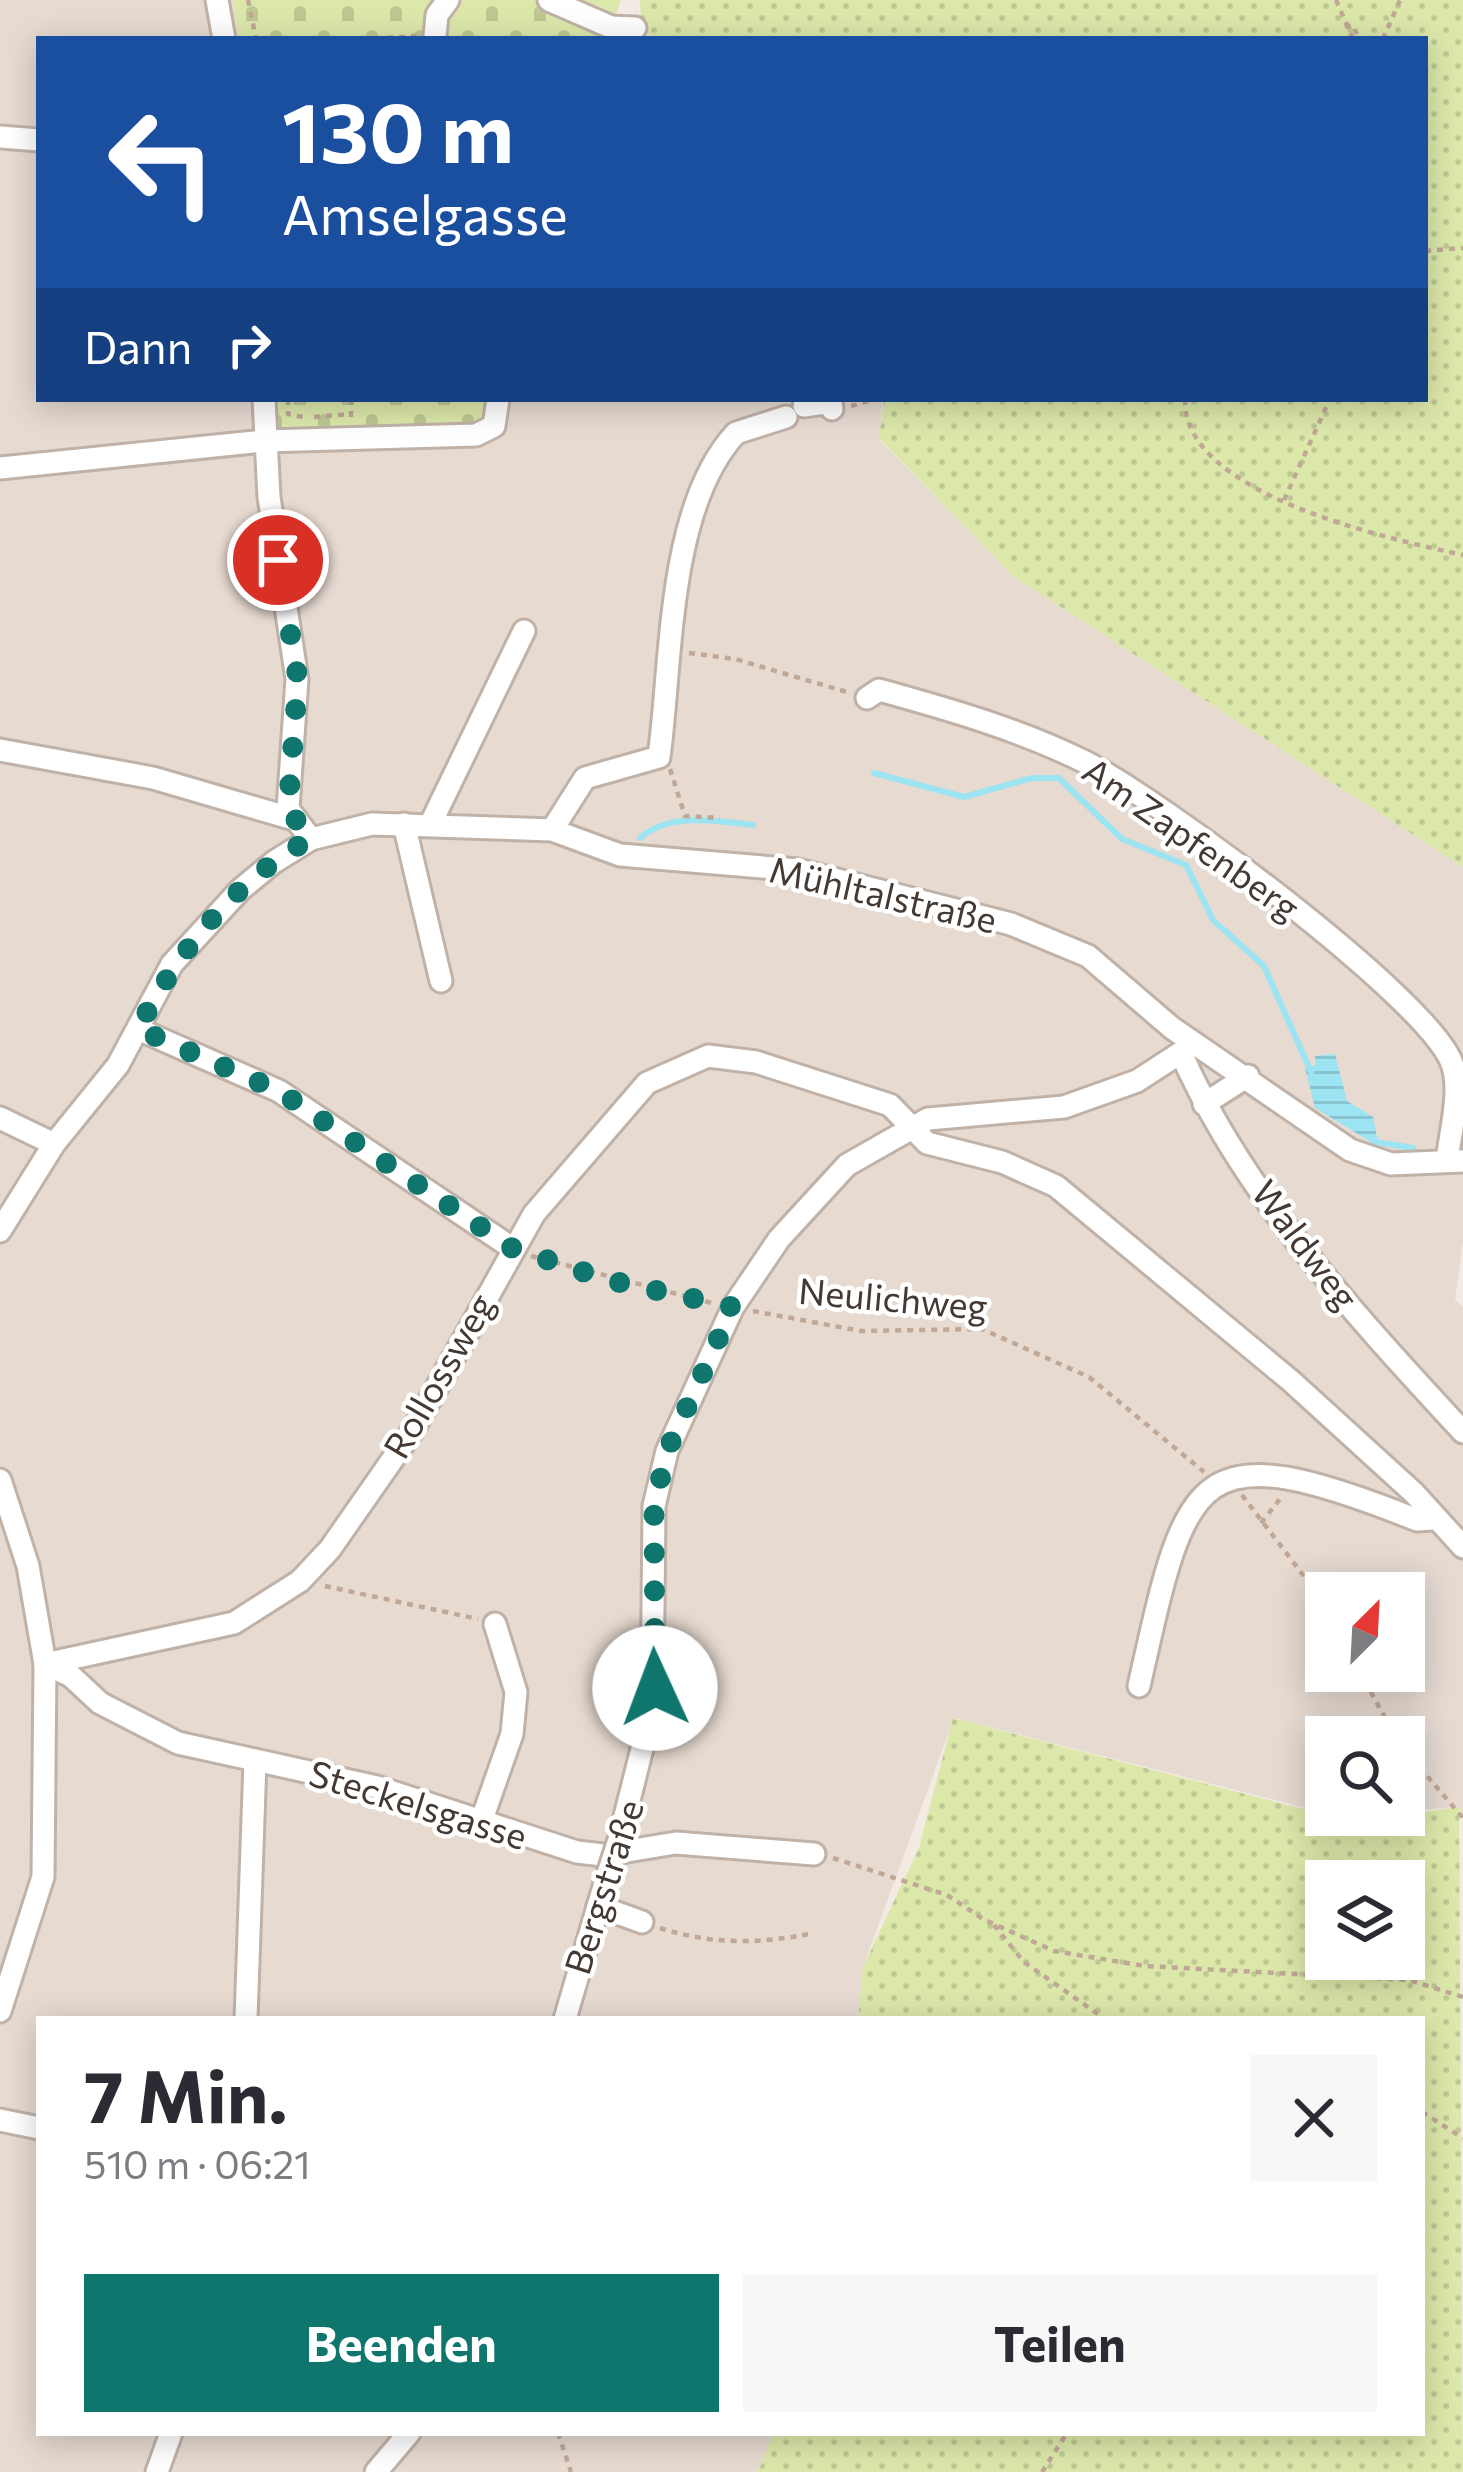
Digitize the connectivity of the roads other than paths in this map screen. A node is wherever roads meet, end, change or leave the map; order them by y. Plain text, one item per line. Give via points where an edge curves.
1 (217, 0) edge
2 (448, 0) edge
3 (549, 0) edge
4 (635, 28) dead end
5 (223, 36) edge
6 (435, 36) dead end
7 (0, 137) edge
8 (36, 140) edge
9 (264, 402) edge
10 (498, 402) edge
11 (832, 410) dead end
12 (264, 441) junction
13 (0, 468) edge
14 (524, 631) dead end
15 (867, 698) road end
16 (0, 750) edge
17 (290, 818) junction
18 (404, 824) junction
19 (430, 825) junction
20 (552, 830) junction
21 (310, 839) junction
22 (440, 981) dead end
23 (138, 1029) junction
24 (1188, 1048) junction
25 (1248, 1076) junction
26 (1459, 1079) edge
27 (1204, 1104) junction
28 (0, 1118) edge
29 (912, 1127) junction
30 (54, 1144) junction
31 (1455, 1161) edge
32 (0, 1231) edge
33 (512, 1248) junction
34 (1463, 1432) edge
35 (2, 1483) edge
36 (1433, 1520) junction
37 (1463, 1547) edge
38 (495, 1624) dead end
39 (45, 1664) junction
40 (1139, 1686) dead end
41 (255, 1761) junction
42 (481, 1822) junction
43 (814, 1854) road end
44 (598, 1906) junction
45 (642, 1922) dead end
46 (0, 2011) edge
47 (246, 2016) edge
48 (566, 2016) edge
49 (0, 2120) edge
50 (36, 2127) edge
51 (170, 2436) edge
52 (407, 2436) edge
53 (157, 2472) edge
54 (376, 2472) edge

1 - 5 street
2 - 6 street
3 - 4 street via 611,27
7 - 8 street
9 - 12 street
10 - 12 street via 494,426 476,435
11 - 20 street via 831,402 788,412 736,434 705,482 666,652 658,757 585,778
12 - 13 street
12 - 17 street via 298,679
14 - 19 street
15 - 26 street, Am Zapfenberg via 879,690 1019,734 1114,778 1392,990
16 - 17 street via 153,778
17 - 21 street
18 - 19 street, Mühltalstraße
18 - 21 street, Mühltalstraße via 352,826
18 - 22 street
19 - 20 street, Mühltalstraße
20 - 24 street, Mühltalstraße via 643,860 798,870 1037,932 1105,968
21 - 23 street, Mühltalstraße via 256,875 185,950
23 - 30 street, Mühltalstraße
23 - 33 street via 279,1091
24 - 25 street, Mühltalstraße
24 - 27 street, Waldweg
24 - 29 street, Bergstraße via 1137,1081 1064,1107
25 - 27 street
25 - 31 street, Mühltalstraße via 1363,1157
26 - 31 street, Am Zapfenberg
27 - 34 street, Waldweg via 1365,1326
28 - 30 street
29 - 33 street, Rollossweg via 890,1105 756,1062 686,1062 632,1099
29 - 36 street, Rollossweg via 927,1143 1022,1169 1076,1199 1291,1381 1414,1493
29 - 44 street, Bergstraße, bridge via 859,1156 808,1204 733,1307 667,1451 654,1506 655,1688 644,1757
30 - 32 street, Mühltalstraße
33 - 39 street, Rollossweg via 412,1430 300,1581 234,1623
35 - 39 street via 28,1566
36 - 37 street, Rollossweg
36 - 40 street via 1278,1475 1224,1481 1195,1502 1175,1539
38 - 42 street via 516,1692 512,1734
39 - 41 street, Steckelsgasse via 140,1726
39 - 46 street via 43,1876
41 - 42 street, Steckelsgasse via 377,1786
41 - 47 street
42 - 43 street, Steckelsgasse via 592,1855 676,1843
44 - 45 street
44 - 48 street, Bergstraße
49 - 50 street
51 - 53 street
52 - 54 street

